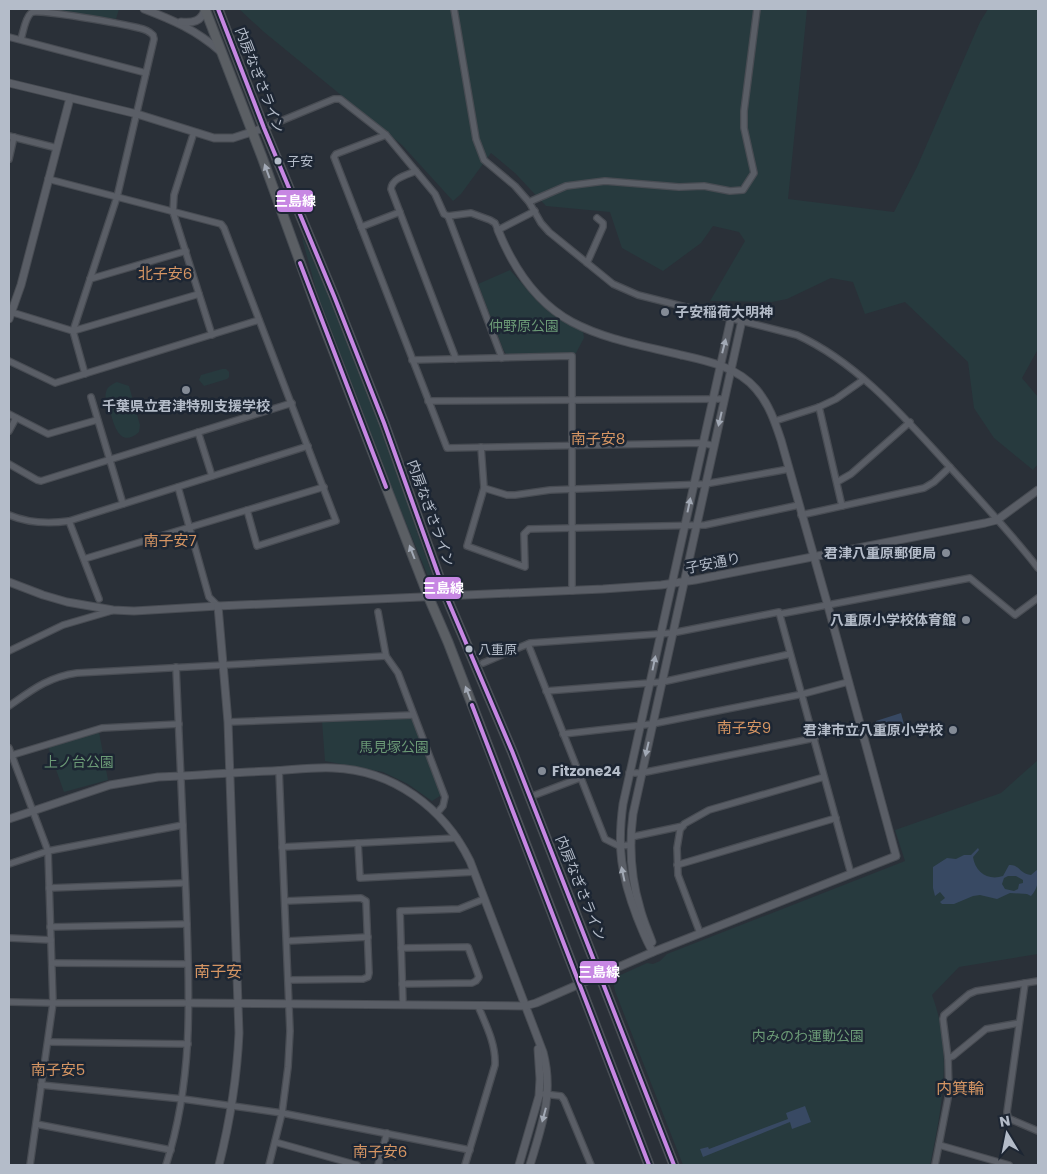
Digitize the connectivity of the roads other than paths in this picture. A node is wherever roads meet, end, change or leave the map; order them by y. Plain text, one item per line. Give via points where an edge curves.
1 (144, 9) edge
2 (205, 9) edge
3 (218, 9) edge
4 (454, 9) edge
5 (757, 9) edge
6 (180, 22) junction
7 (9, 37) edge
8 (21, 39) junction
9 (222, 53) junction
10 (146, 73) junction
11 (9, 83) edge
12 (70, 98) junction
13 (137, 114) junction
14 (264, 128) junction
15 (194, 132) junction
16 (252, 133) junction
17 (386, 135) junction
18 (11, 137) edge
19 (57, 148) junction
20 (9, 159) edge
21 (416, 171) junction
22 (48, 180) junction
23 (117, 197) junction
24 (529, 202) junction
25 (535, 211) junction
26 (173, 212) junction
27 (400, 212) junction
28 (448, 216) junction
29 (597, 218) dead end
30 (361, 227) junction
31 (498, 230) junction
32 (186, 251) junction
33 (588, 263) junction
34 (90, 279) junction
35 (199, 294) junction
36 (10, 315) edge
37 (732, 318) junction
38 (259, 320) junction
39 (742, 320) junction
40 (73, 331) junction
41 (212, 335) junction
42 (502, 358) junction
43 (456, 359) junction
44 (412, 360) junction
45 (9, 361) edge
46 (720, 366) junction
47 (731, 370) junction
48 (85, 374) junction
49 (864, 380) junction
50 (91, 397) dead end
51 (713, 398) junction
52 (572, 399) junction
53 (724, 399) junction
54 (428, 401) junction
55 (292, 403) junction
56 (820, 408) junction
57 (9, 414) edge
58 (16, 418) junction
59 (98, 420) junction
60 (775, 421) junction
61 (910, 422) junction
62 (9, 431) edge
63 (198, 432) junction
64 (703, 443) junction
65 (572, 445) junction
66 (308, 446) junction
67 (714, 446) junction
68 (481, 447) junction
69 (110, 459) junction
70 (9, 464) edge
71 (950, 467) junction
72 (789, 470) junction
73 (212, 476) junction
74 (837, 482) junction
75 (694, 484) junction
76 (706, 484) junction
77 (178, 487) junction
78 (324, 488) junction
79 (484, 488) junction
80 (572, 489) junction
81 (1038, 490) edge
82 (123, 504) junction
83 (799, 505) junction
84 (842, 506) junction
85 (247, 510) junction
86 (801, 514) junction
87 (9, 515) edge
88 (997, 520) junction
89 (69, 521) junction
90 (696, 525) junction
91 (684, 526) junction
92 (190, 527) junction
93 (572, 529) junction
94 (813, 556) junction
95 (84, 559) junction
96 (1038, 568) edge
97 (684, 581) junction
98 (9, 582) edge
99 (672, 583) junction
100 (572, 590) junction
101 (446, 596) junction
102 (429, 598) junction
103 (1038, 598) edge
104 (99, 599) dead end
105 (218, 606) junction
106 (828, 606) junction
107 (113, 610) junction
108 (378, 612) dead end
109 (780, 614) junction
110 (672, 633) junction
111 (660, 634) junction
112 (528, 644) junction
113 (9, 651) edge
114 (790, 654) junction
115 (386, 656) junction
116 (482, 664) dead end
117 (223, 665) junction
118 (176, 667) junction
119 (662, 682) junction
120 (848, 682) junction
121 (649, 683) junction
122 (546, 690) junction
123 (803, 694) junction
124 (9, 706) edge
125 (413, 715) junction
126 (228, 722) junction
127 (179, 724) junction
128 (652, 724) junction
129 (640, 725) junction
130 (563, 734) junction
131 (815, 738) junction
132 (9, 753) edge
133 (279, 770) junction
134 (230, 773) junction
135 (629, 773) junction
136 (641, 773) junction
137 (181, 776) junction
138 (824, 777) junction
139 (580, 778) junction
140 (535, 795) dead end
141 (32, 811) junction
142 (437, 813) junction
143 (836, 818) junction
144 (9, 819) edge
145 (183, 825) junction
146 (683, 826) junction
147 (631, 837) junction
148 (457, 838) junction
149 (358, 843) junction
150 (631, 845) junction
151 (619, 846) junction
152 (282, 847) junction
153 (48, 851) junction
154 (9, 864) edge
155 (678, 865) junction
156 (474, 872) junction
157 (851, 874) junction
158 (185, 883) junction
159 (49, 888) junction
160 (484, 898) junction
161 (285, 901) junction
162 (187, 924) junction
163 (50, 927) junction
164 (700, 933) junction
165 (9, 938) edge
166 (368, 938) junction
167 (51, 940) junction
168 (286, 941) junction
169 (401, 948) junction
170 (653, 952) junction
171 (52, 963) junction
172 (188, 964) junction
173 (601, 974) junction
174 (288, 980) junction
175 (1038, 980) edge
176 (580, 983) junction
177 (1025, 983) junction
178 (402, 984) junction
179 (9, 1002) edge
180 (54, 1003) junction
181 (190, 1003) junction
182 (239, 1003) junction
183 (289, 1004) junction
184 (403, 1005) junction
185 (478, 1006) junction
186 (525, 1006) junction
187 (1020, 1024) junction
188 (48, 1042) junction
189 (188, 1044) junction
190 (948, 1058) junction
191 (42, 1085) junction
192 (543, 1094) junction
193 (183, 1099) junction
194 (232, 1106) junction
195 (282, 1113) junction
196 (36, 1124) junction
197 (1038, 1131) edge
198 (386, 1134) junction
199 (275, 1142) junction
200 (939, 1145) junction
201 (171, 1150) junction
202 (470, 1150) junction
203 (983, 1158) junction
204 (32, 1165) edge
205 (166, 1165) edge
206 (219, 1165) edge
207 (269, 1165) edge
208 (357, 1165) edge
209 (378, 1165) edge
210 (465, 1165) edge
211 (519, 1165) edge
212 (530, 1165) edge
213 (591, 1165) edge
214 (649, 1165) edge
215 (674, 1165) edge
216 (935, 1165) edge
217 (981, 1165) edge
218 (1009, 1165) edge

1 - 6 street
2 - 6 street via 204,15 196,22
2 - 9 highway, 内房なぎさライン
3 - 14 highway, 内房なぎさライン
4 - 24 street via 476,140 484,160
5 - 24 street via 744,111 744,128 754,173 743,190 605,181 566,186
6 - 9 street
7 - 8 street
8 - 10 street
8 - 10 street via 29,15 34,12 141,28 154,39
9 - 16 highway, 内房なぎさライン
10 - 13 street
11 - 12 street
12 - 13 street
12 - 19 street
13 - 15 street
13 - 23 street
14 - 16 street
14 - 17 street via 340,99
14 - 101 highway, 内房なぎさライン via 380,414
15 - 16 street via 224,139
15 - 26 street via 174,195
102 -> 16 highway, 内房なぎさライン
17 - 21 street
17 - 30 street via 334,157
18 - 19 street
18 - 20 street
19 - 22 street
21 - 27 street via 391,185
21 - 28 street
22 - 23 street
22 - 36 street
23 - 26 street
23 - 34 street
24 - 25 street
25 - 31 street
25 - 33 street via 548,232
26 - 32 street
26 - 38 street via 221,224
27 - 30 street
27 - 43 street
28 - 31 street via 471,213 495,223
28 - 42 street
29 - 33 street via 603,223 603,228
30 - 44 street
31 - 46 street via 509,256 526,282 541,299 571,321 597,333
32 - 34 street
32 - 35 street
33 - 37 street via 624,290
34 - 40 street
35 - 40 street
35 - 41 street
36 - 40 street
37 - 39 street
46 -> 37 street
38 - 41 street
38 - 55 street
39 - 47 street
39 - 49 street via 812,342
40 - 48 street
41 - 48 street
42 - 43 street
42 - 52 street via 572,356
43 - 44 street
44 - 54 street
45 - 48 street via 55,383
46 - 47 street
46 - 51 street
47 - 53 street
47 - 60 street via 755,388
49 - 56 street
49 - 61 street
50 - 59 street
51 - 52 street
51 - 53 street
51 - 64 street
52 - 54 street
52 - 65 street
53 -> 67 street
54 - 68 street via 447,448
55 - 63 street
55 - 66 street
56 - 60 street
56 - 74 street
57 - 58 street
58 - 59 street via 48,434
58 - 62 street
59 - 69 street
60 - 72 street
61 - 71 street
61 - 74 street via 851,474
63 - 69 street
63 - 73 street
64 - 65 street
64 - 67 street
64 - 75 street
65 - 68 street
65 - 80 street
66 - 73 street
66 - 78 street
67 - 76 street
68 - 79 street
69 - 70 street via 41,480
69 - 82 street
71 - 84 street via 924,488
71 - 88 street
72 - 76 street
72 - 83 street
73 - 77 street
74 - 84 street
75 - 76 street
75 - 80 street
91 -> 75 street
76 - 90 street
77 - 82 street
77 - 92 street
78 - 85 street
78 - 85 street via 336,521 257,546
79 - 80 street via 514,495
79 - 93 street via 467,546 525,567 525,531
80 - 93 street
81 - 88 street
82 - 89 street
83 - 86 street
83 - 90 street
84 - 86 street
85 - 92 street
86 - 94 street
87 - 89 street via 44,523
88 - 94 street, 子安通り
88 - 96 street
89 - 95 street
90 - 91 street
90 - 97 street
91 - 93 street
91 - 99 street
92 - 95 street
92 - 105 street via 209,597
93 - 100 street
94 - 97 street, 子安通り
94 - 106 street
95 - 104 street
97 - 99 street, 子安通り
97 - 110 street
98 - 107 street, 子安通り via 43,595
99 - 100 street, 子安通り
99 - 111 street
100 - 101 street, 子安通り
101 - 102 street, 子安通り
101 - 173 highway, 内房なぎさライン via 512,750
102 - 105 street, 子安通り
176 -> 102 highway, 内房なぎさライン
103 - 106 street via 1015,615 970,578
105 - 107 street, 子安通り
105 - 117 street
106 - 109 street
106 - 120 street
107 - 113 street via 63,625
108 - 115 street
109 - 110 street
109 - 114 street
110 - 111 street
110 - 119 street
111 - 112 street
121 -> 111 street
112 - 116 street
112 - 122 street
114 - 119 street
114 - 123 street
115 - 117 street
115 - 125 street via 398,673
117 - 118 street
117 - 126 street
118 - 124 street via 61,675
118 - 127 street
119 - 121 street
119 - 128 street
120 - 123 street
120 - 157 street via 896,856
121 - 122 street
121 - 129 street
122 - 130 street
123 - 128 street
123 - 131 street
125 - 126 street
125 - 142 street via 445,797
126 - 134 street
127 - 132 street via 102,728
127 - 137 street
128 - 129 street
128 -> 136 street
129 - 130 street
129 - 135 street
130 - 139 street
131 - 136 street
131 - 138 street
132 - 141 street
133 - 134 street
133 - 142 street via 333,768 373,775 412,793
133 - 152 street
134 - 137 street
134 - 182 street
135 - 136 street
135 - 151 street
136 - 147 street
137 - 141 street via 110,785
137 - 145 street
138 - 143 street
138 - 146 street via 709,810
139 - 140 street
139 - 151 street via 604,839
141 - 144 street
141 - 153 street
142 - 148 street
143 - 155 street
143 - 157 street
145 - 153 street
145 - 158 street
146 - 147 street
146 - 155 street via 677,848
147 - 150 street
148 - 149 street
148 - 156 street
149 - 152 street
149 - 156 street via 360,878
150 - 151 street
150 - 170 street via 637,896
170 -> 151 street via 630,898
152 - 161 street
153 - 154 street
153 - 159 street
155 - 164 street via 678,875
156 - 160 street
157 - 164 street
158 - 159 street
158 - 162 street
159 - 163 street
160 - 169 street via 459,909 400,911
160 - 186 street
161 - 166 street via 363,898 366,901
161 - 168 street
162 - 163 street
162 - 172 street
163 - 167 street
164 - 170 street
165 - 167 street
166 - 168 street
166 - 174 street via 369,973 365,979
167 - 171 street
168 - 174 street
169 - 178 street
169 - 178 street via 468,948 479,977 472,983
170 - 173 street
171 - 172 street
171 - 180 street
172 - 181 street
173 - 176 street
173 - 215 highway, 内房なぎさライン
174 - 183 street
175 - 177 street
176 - 186 street
176 - 214 highway, 内房なぎさライン
177 - 187 street
177 - 190 street via 976,990 944,1015
178 - 184 street
179 - 180 street
180 - 181 street
180 - 188 street
181 - 182 street
181 - 189 street
182 - 183 street
182 - 194 street via 237,1070
183 - 184 street
183 - 195 street via 288,1067
184 - 185 street
185 - 186 street
185 - 202 street via 496,1057
186 - 192 street via 536,1034
187 - 190 street via 986,1029
187 - 197 street via 1007,1112 1008,1117
188 - 189 street
188 - 191 street
189 - 193 street
190 - 200 street via 948,1093
191 - 193 street
191 - 196 street
192 - 211 street
192 -> 212 street via 547,1108
192 - 213 street via 561,1096 564,1100
193 - 194 street
193 - 201 street
194 - 195 street
194 - 206 street
195 - 198 street
195 - 199 street
196 - 201 street
196 - 204 street
198 - 202 street
198 - 209 street
199 - 207 street
199 - 208 street
200 - 203 street
200 - 216 street
201 - 205 street
202 - 210 street
203 - 217 street
203 - 218 street

